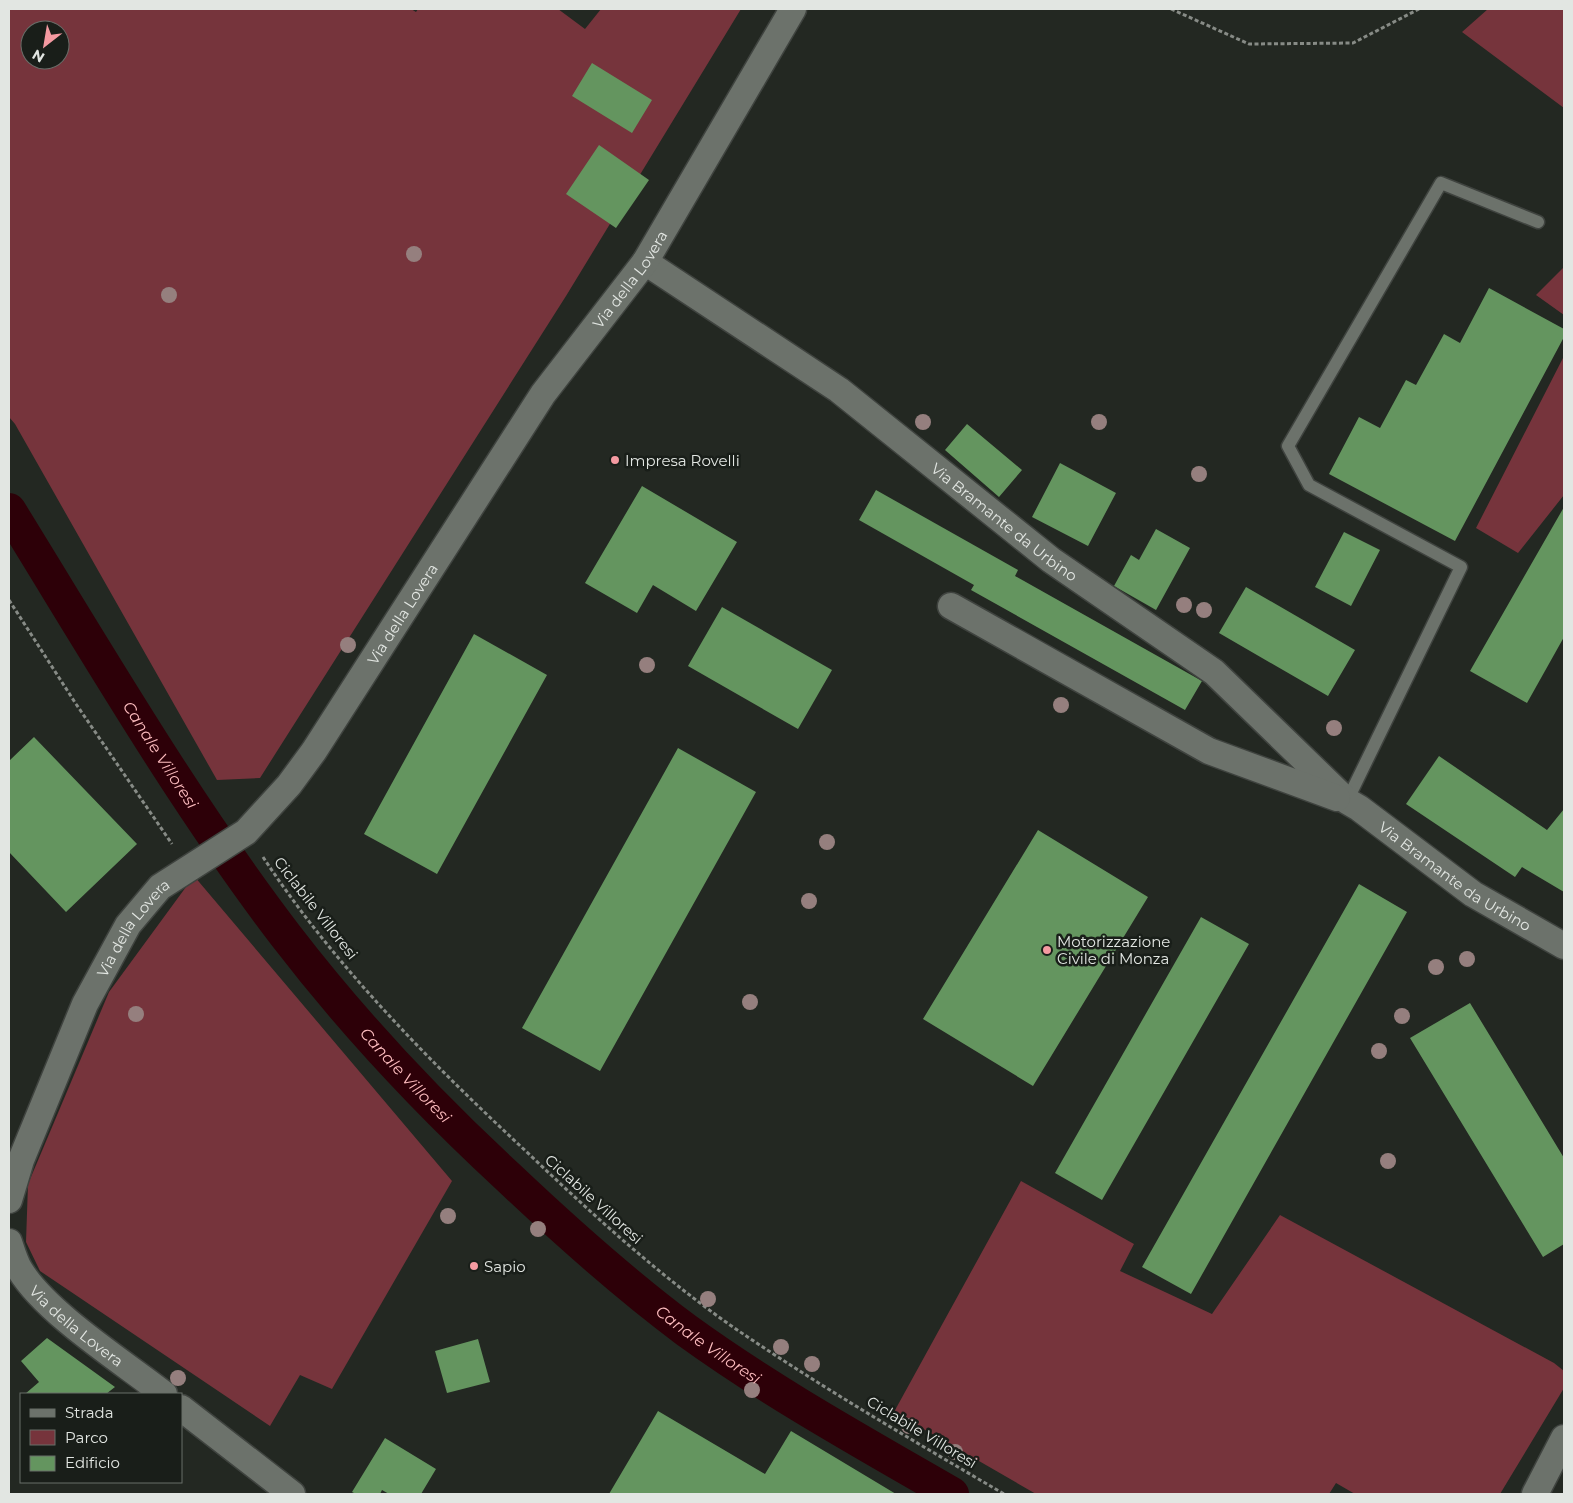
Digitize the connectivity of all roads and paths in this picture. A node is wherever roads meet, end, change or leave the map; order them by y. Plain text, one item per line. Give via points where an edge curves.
1 (793, 9) edge
2 (1171, 9) edge
3 (1419, 9) edge
4 (1538, 222) dead end
5 (645, 262) junction
6 (9, 600) edge
7 (951, 606) dead end
8 (1347, 801) junction
9 (246, 832) junction
10 (189, 869) junction
11 (1564, 946) edge
12 (9, 1200) edge
13 (9, 1242) edge
14 (163, 1393) edge
15 (182, 1409) edge
16 (1564, 1438) edge
17 (292, 1494) edge
18 (1004, 1494) edge
19 (1535, 1494) edge

1 - 5 street, Via della Lovera
2 - 3 path via 1249,44 1258,44 1353,43
4 - 8 lane via 1441,183 1288,446 1309,485 1461,567
5 - 8 street, Via Bramante da Urbino via 839,390 1050,560 1214,672
5 - 9 street, Via della Lovera via 543,394 314,751 289,786
6 - 10 path
7 - 8 street, Via Bramante da Urbino via 1209,750
8 - 11 street, Via Bramante da Urbino via 1473,894
9 - 10 street, Via della Lovera
9 - 18 path, Ciclabile Villoresi via 295,902 383,1010 498,1126 642,1258 787,1363
10 - 12 street, Via della Lovera via 160,887 128,925 85,1004 21,1160
13 - 14 street, Via della Lovera via 19,1269 36,1291 70,1322
15 - 17 street
16 - 19 street

